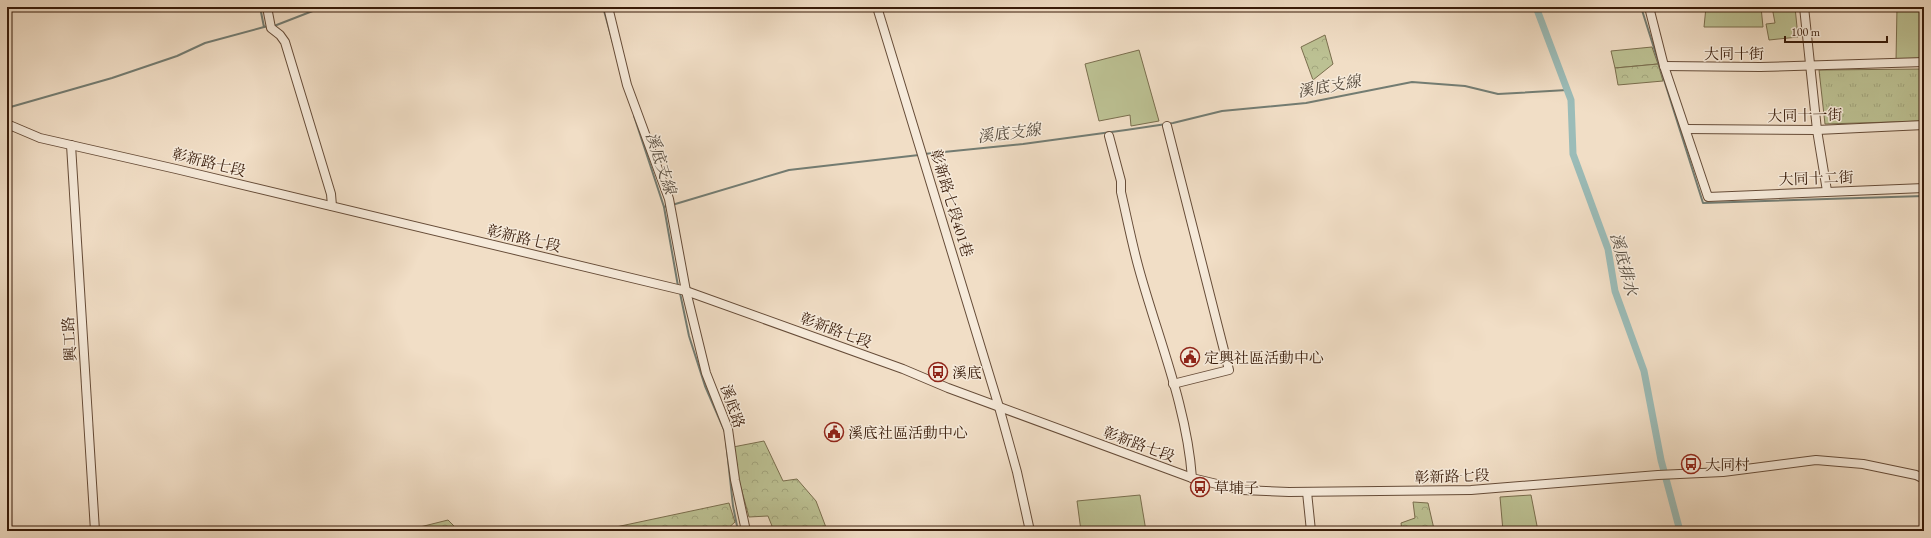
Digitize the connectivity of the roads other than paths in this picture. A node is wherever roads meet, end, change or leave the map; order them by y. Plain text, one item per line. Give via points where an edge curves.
1 (267, 7) edge
2 (608, 7) edge
3 (877, 7) edge
4 (1649, 7) edge
5 (1804, 7) edge
6 (1924, 62) edge
7 (1811, 65) junction
8 (1664, 66) junction
9 (7, 124) edge
10 (1924, 125) edge
11 (1167, 126) dead end
12 (1686, 129) junction
13 (1817, 130) junction
14 (1109, 136) dead end
15 (71, 145) junction
16 (1924, 188) edge
17 (1826, 191) junction
18 (332, 206) junction
19 (686, 291) junction
20 (1173, 384) junction
21 (999, 407) junction
22 (1192, 478) junction
23 (1924, 479) edge
24 (1307, 492) junction
25 (95, 531) edge
26 (746, 531) edge
27 (1030, 531) edge
28 (1311, 531) edge

1 - 18 street via 271,28 285,42 331,194
2 - 19 street, 溪底路 via 627,85 669,199
3 - 21 street, 彰新路七段401巷
4 - 8 street
5 - 7 street
6 - 7 street, 大同十街
7 - 8 street, 大同十街
7 - 13 street
8 - 12 street
9 - 15 street, 彰新路七段 via 40,138
10 - 13 street, 大同十一街
11 - 20 street via 1229,370
12 - 13 street, 大同十一街
12 - 17 street, 大同十二街 via 1708,197
13 - 17 street
14 - 20 street via 1139,269
15 - 18 street, 彰新路七段
15 - 25 street, 興工路
16 - 17 street, 大同十二街
18 - 19 street, 彰新路七段
19 - 21 street, 彰新路七段 via 903,369
19 - 26 street, 溪底路 via 706,373 728,429
20 - 22 street via 1188,448
21 - 22 street, 彰新路七段
21 - 27 street, 彰新路七段401巷
22 - 24 street, 彰新路七段 via 1242,490
23 - 24 street, 彰新路七段 via 1863,464 1816,460 1723,472 1471,490
24 - 28 street

